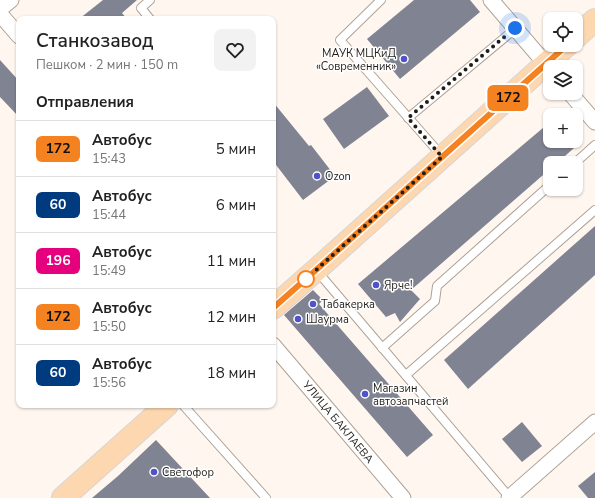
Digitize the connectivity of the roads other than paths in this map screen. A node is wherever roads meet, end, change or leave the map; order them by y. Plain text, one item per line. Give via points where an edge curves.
1 (10, 0) edge
2 (150, 0) edge
3 (381, 0) edge
4 (490, 0) edge
5 (0, 9) edge
6 (0, 14) edge
7 (148, 16) edge
8 (595, 20) edge
9 (515, 28) junction
10 (583, 31) edge
11 (16, 33) edge
12 (561, 52) edge
13 (543, 60) edge
14 (553, 60) edge
15 (543, 70) edge
16 (576, 100) edge
17 (408, 118) junction
18 (595, 122) edge
19 (595, 145) edge
20 (583, 156) edge
21 (442, 157) junction
22 (543, 191) edge
23 (595, 210) edge
24 (316, 270) junction
25 (276, 305) edge
26 (382, 348) junction
27 (276, 349) edge
28 (406, 375) junction
29 (164, 408) edge
30 (186, 408) edge
31 (595, 422) edge
32 (64, 498) edge
33 (266, 498) edge
34 (403, 498) edge
35 (510, 498) edge

1 - 5 street
2 - 7 lane via 141,8
3 - 17 lane via 340,40
4 - 9 street
6 - 11 street
8 - 10 main road
9 - 13 street
9 - 17 lane
12 - 14 main road
15 - 21 main road
16 - 18 street
17 - 21 lane
19 - 20 lane
21 - 24 main road
22 - 26 lane via 437,286 435,301
23 - 28 lane
24 - 25 main road
24 - 26 lane
26 - 28 lane
27 - 34 street, УЛИЦА БАКЛАЕВА
28 - 35 lane
29 - 32 main road
30 - 33 lane
31 - 35 street

